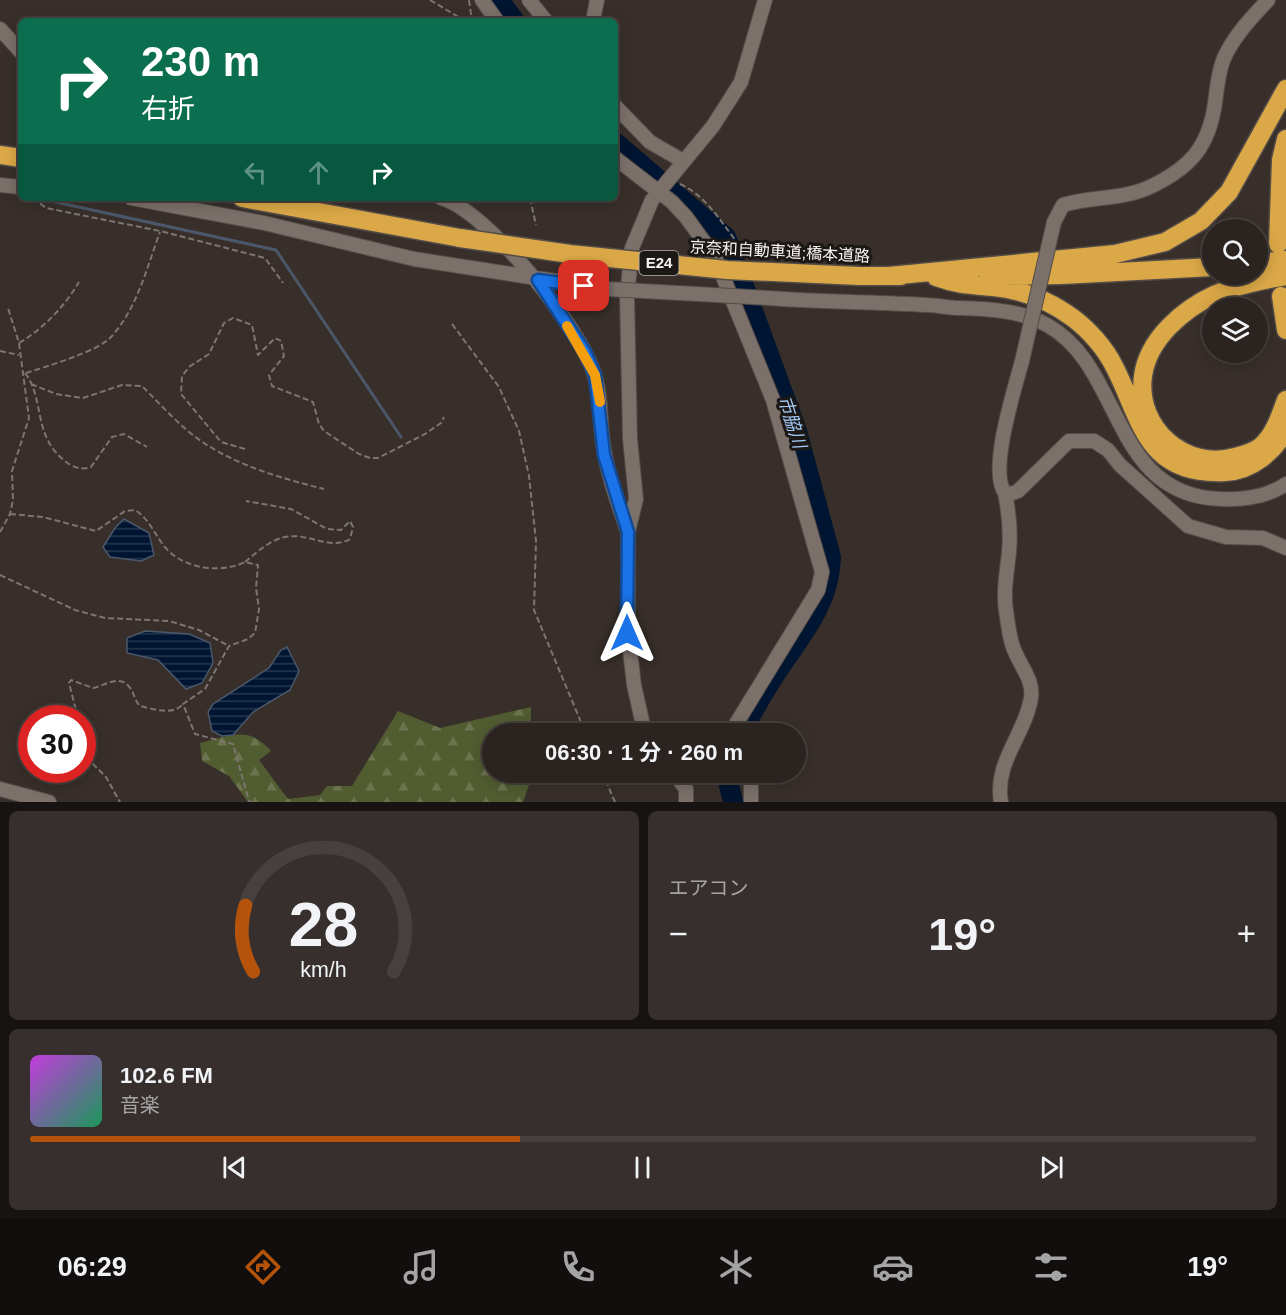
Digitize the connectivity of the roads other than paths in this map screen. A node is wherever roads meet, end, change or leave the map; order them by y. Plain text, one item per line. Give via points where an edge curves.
1 (482, 0) edge
2 (529, 0) edge
3 (597, 0) edge
4 (765, 0) edge
5 (1268, 0) edge
6 (495, 18) edge
7 (544, 18) edge
8 (594, 18) edge
9 (0, 30) edge
10 (18, 49) edge
11 (1286, 89) edge
12 (618, 108) edge
13 (1286, 139) edge
14 (0, 155) edge
15 (18, 158) edge
16 (618, 160) edge
17 (683, 161) junction
18 (0, 185) edge
19 (18, 187) edge
20 (659, 192) junction
21 (147, 201) edge
22 (258, 201) edge
23 (458, 202) edge
24 (1282, 252) edge
25 (1268, 258) edge
26 (1202, 268) edge
27 (889, 276) junction
28 (1286, 276) edge
29 (936, 277) junction
30 (538, 280) junction
31 (1281, 296) dead end
32 (1286, 330) edge
33 (1286, 400) edge
34 (1286, 430) edge
35 (1134, 452) junction
36 (1120, 465) junction
37 (1286, 484) edge
38 (1005, 493) junction
39 (628, 532) junction
40 (1286, 548) edge
41 (643, 723) edge
42 (737, 723) edge
43 (681, 783) edge
44 (751, 783) edge
45 (0, 789) edge
46 (49, 802) edge
47 (686, 802) edge
48 (751, 802) edge
49 (1001, 802) edge

1 - 6 street
2 - 7 street
3 - 8 street
4 - 17 street via 741,82 713,126
5 - 38 street, bridge via 1240,32 1223,60 1211,125 1205,143 1192,159 1144,189 1063,204 1054,222 1002,447 1000,481
9 - 10 street
11 - 27 highway via 1229,192 1201,221 1165,242 1115,254
12 - 17 street via 650,142
13 - 24 highway via 1281,159
14 - 15 highway
16 - 20 street
17 - 20 street
18 - 19 street
20 - 39 street via 640,224 628,275 630,439 636,500
20 - 42 street via 687,217 715,257 773,400 822,572 818,590
21 - 30 street via 264,223 394,255
22 - 27 highway, 京奈和自動車道;橋本道路 / E24, bridge via 570,254 716,269
23 - 30 street
24 - 25 highway
26 - 29 highway, 京奈和自動車道;橋本道路 / E24
27 - 29 highway, 京奈和自動車道;橋本道路 / E24
28 - 33 highway via 1214,295 1177,320 1158,339 1146,362 1143,394 1149,418 1161,436 1176,451 1202,460 1224,460 1260,447 1275,429
29 - 34 highway via 958,286 1024,293 1051,303 1075,320 1096,339 1114,365 1146,438 1180,465 1212,472 1240,470 1274,448
30 - 35 street, bridge via 607,289 988,308 1046,324 1086,359
30 - 39 street via 585,352 595,375 604,455
31 - 32 highway
35 - 36 street
35 - 37 street via 1150,469 1189,494 1247,499
36 - 38 street via 1094,441 1069,441 1018,491
36 - 40 street via 1188,526 1226,537 1263,538
38 - 49 street via 1010,519 1003,589 1012,645 1027,673 1031,697 1020,733 1007,756 1000,784
39 - 41 street via 627,633
43 - 47 street via 686,789
44 - 48 street
45 - 46 street

